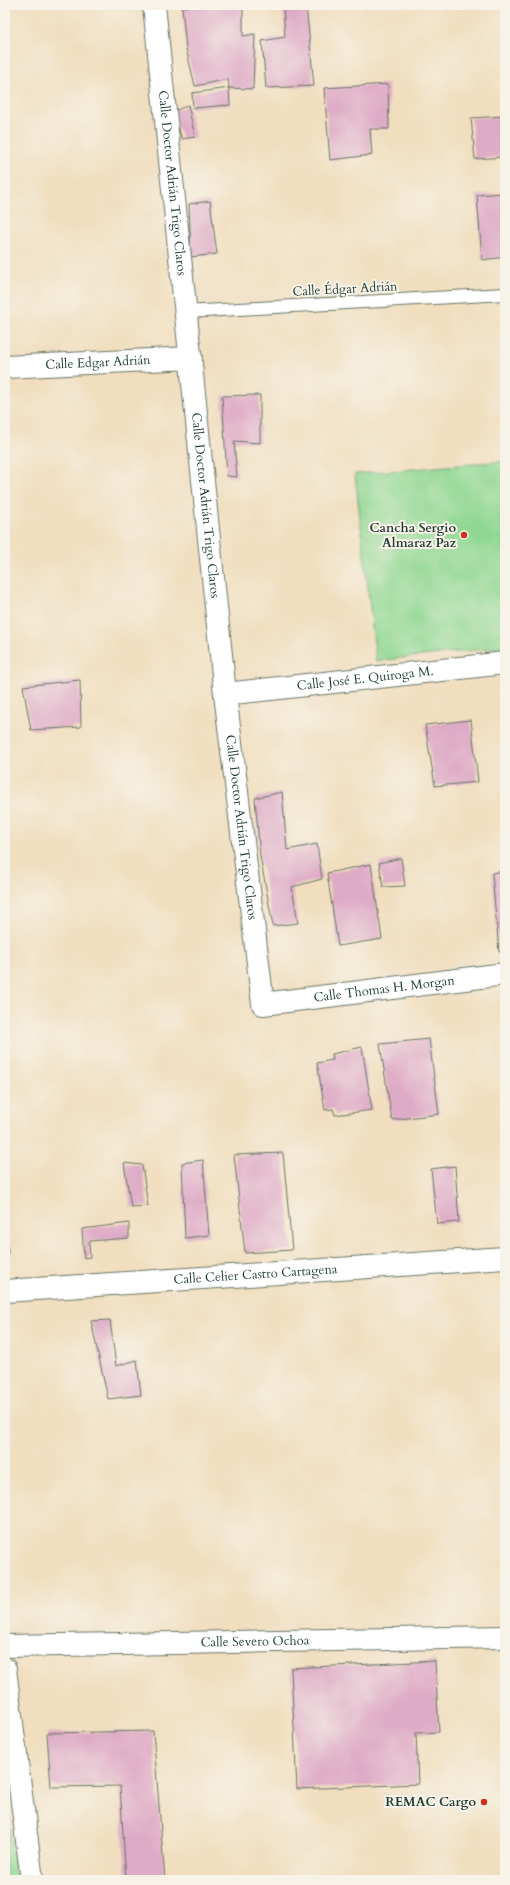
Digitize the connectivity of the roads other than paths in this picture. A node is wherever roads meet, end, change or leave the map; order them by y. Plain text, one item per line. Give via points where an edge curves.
1 (154, 5) edge
2 (505, 294) edge
3 (186, 312) junction
4 (191, 358) junction
5 (5, 367) edge
6 (505, 663) edge
7 (225, 694) junction
8 (505, 974) edge
9 (263, 1004) joint
10 (505, 1258) edge
11 (5, 1291) edge
12 (505, 1637) edge
13 (5, 1646) edge
14 (5, 1669) edge
15 (32, 1880) edge

1 - 3 street, Calle Doctor Adrián Trigo Claros
2 - 3 lane, Calle Édgar Adrián
3 - 4 street, Calle Doctor Adrián Trigo Claros
4 - 5 street, Calle Edgar Adrián
4 - 7 street, Calle Doctor Adrián Trigo Claros
6 - 7 street, Calle José E. Quiroga M.
7 - 9 street, Calle Doctor Adrián Trigo Claros
8 - 9 street, Calle Thomas H. Morgan
10 - 11 street, Calle Celier Castro Cartagena
12 - 13 street, Calle Severo Ochoa
14 - 15 street

